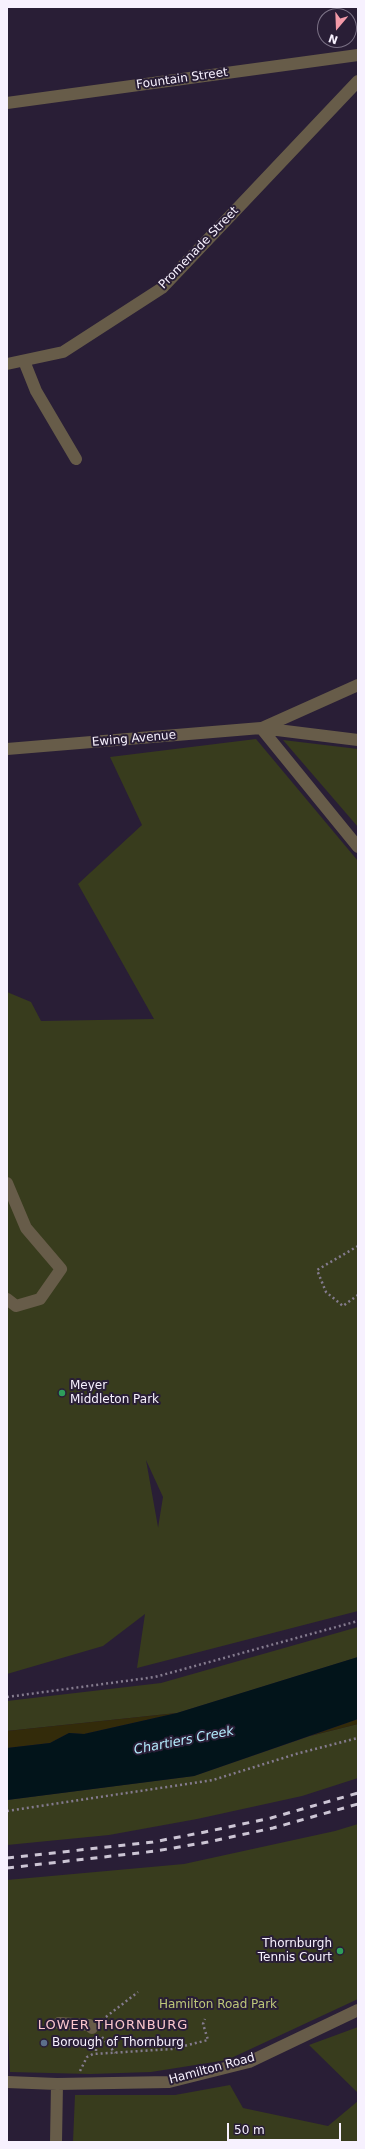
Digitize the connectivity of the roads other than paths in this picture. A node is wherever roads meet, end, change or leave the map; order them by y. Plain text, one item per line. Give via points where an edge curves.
1 (358, 55) edge
2 (358, 81) edge
3 (7, 103) edge
4 (24, 361) junction
5 (7, 364) edge
6 (76, 459) dead end
7 (358, 685) edge
8 (261, 728) junction
9 (358, 740) edge
10 (7, 750) edge
11 (358, 847) edge
12 (7, 1183) edge
13 (7, 1299) edge
14 (358, 2010) edge
15 (59, 2023) dead end
16 (94, 2031) road end
17 (7, 2082) edge
18 (57, 2084) junction
19 (56, 2142) edge

1 - 3 street, Fountain Street
2 - 4 street, Promenade Street via 162,288 63,352
4 - 5 street, Promenade Street
4 - 6 street via 36,391
7 - 8 street
8 - 9 street
8 - 10 street, Ewing Avenue
8 - 11 street
12 - 13 street via 26,1228 62,1269 40,1299 16,1306
14 - 18 street, Hamilton Road via 249,2062 169,2082
15 - 16 street via 89,2025
17 - 18 street, Hamilton Road
18 - 19 street

